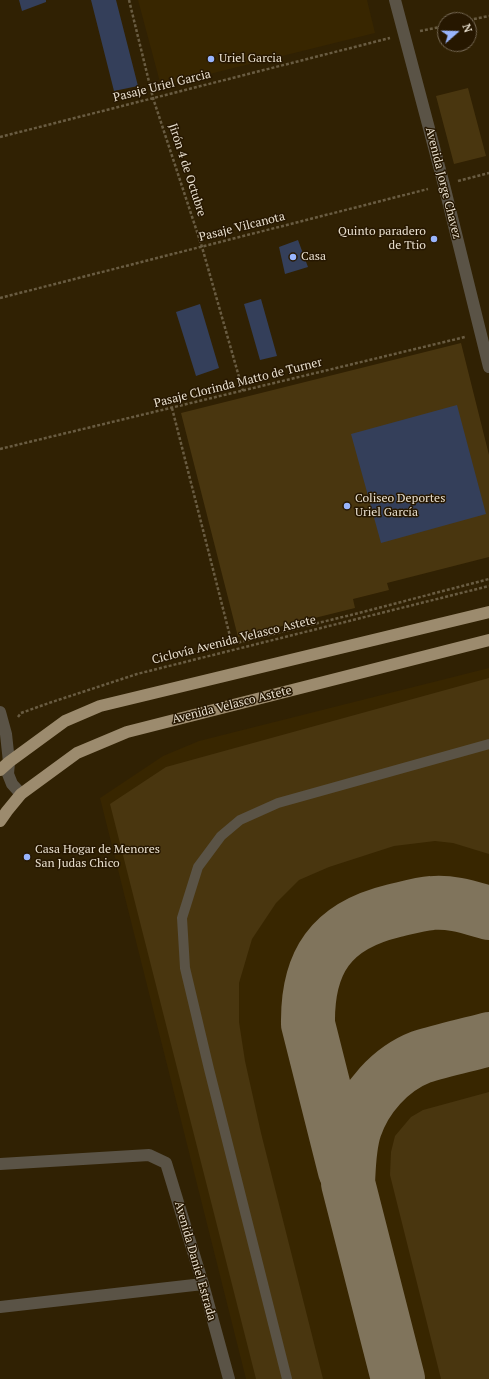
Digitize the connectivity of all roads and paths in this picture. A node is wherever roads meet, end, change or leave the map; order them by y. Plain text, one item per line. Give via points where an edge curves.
1 (129, 0) edge
2 (395, 0) edge
3 (489, 16) edge
4 (477, 18) edge
5 (437, 28) edge
6 (404, 35) junction
7 (153, 98) junction
8 (0, 136) edge
9 (489, 173) edge
10 (444, 185) junction
11 (202, 246) junction
12 (0, 298) edge
13 (481, 333) junction
14 (489, 367) edge
15 (243, 391) junction
16 (172, 408) junction
17 (0, 449) edge
18 (489, 579) edge
19 (489, 586) edge
20 (489, 612) edge
21 (489, 640) edge
22 (0, 712) edge
23 (6, 734) junction
24 (489, 744) edge
25 (4, 766) edge
26 (21, 794) junction
27 (0, 821) edge
28 (0, 1164) edge
29 (203, 1284) junction
30 (0, 1307) edge
31 (229, 1379) edge
32 (286, 1379) edge

1 - 7 path, Jirón 4 de Octubre
2 - 6 street, Avenida Jorge Chavez
3 - 4 path
5 - 6 path, Pasaje Uriel Garcia
6 - 7 path, Pasaje Uriel Garcia
6 - 10 street, Avenida Jorge Chavez
7 - 8 path, Pasaje Uriel Garcia
7 - 11 path, Jirón 4 de Octubre
9 - 10 path, Pasaje Vilcanota
10 - 11 path, Pasaje Vilcanota
10 - 13 street, Avenida Jorge Chavez
11 - 12 path, Pasaje Vilcanota
11 - 15 path, Jirón 4 de Octubre
13 - 14 street, Avenida Jorge Chavez
13 - 15 path, Pasaje Clorinda Matto de Turner
15 - 16 path, Pasaje Clorinda Matto de Turner
16 - 17 path, Pasaje Clorinda Matto de Turner
16 - 18 path via 232,644
19 - 23 path, Ciclovía Avenida Velasco Astete via 138,674 21,713
20 - 25 highway via 100,706 65,721
21 - 26 highway, Avenida Velasco Astete via 127,732 77,753
22 - 23 street
23 - 25 street
24 - 32 lane via 278,803 240,820 221,836 198,867 182,918 186,968
25 - 26 street via 12,784
26 - 27 highway, Avenida Velasco Astete
28 - 29 street, Avenida Daniel Estrada via 149,1155 166,1163
29 - 30 street
29 - 31 street, Avenida Daniel Estrada

